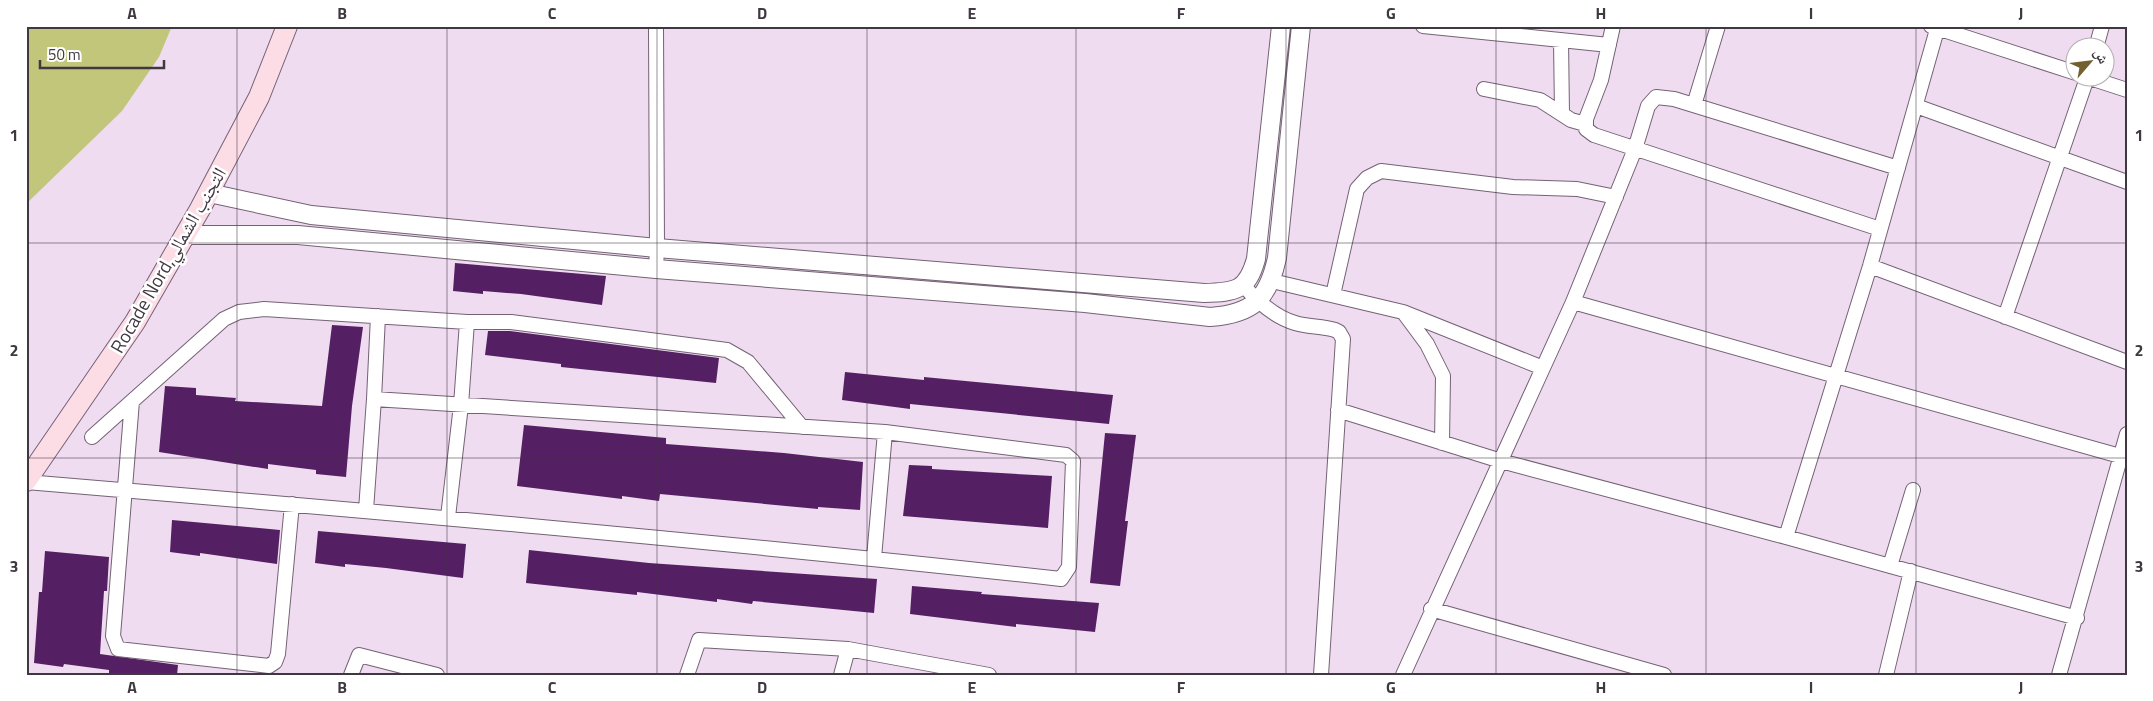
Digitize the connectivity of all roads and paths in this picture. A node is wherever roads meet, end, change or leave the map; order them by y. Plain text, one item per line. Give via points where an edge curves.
1 (287, 26) edge
2 (656, 26) edge
3 (1281, 26) edge
4 (1301, 26) edge
5 (1423, 26) edge
6 (1613, 26) edge
7 (1718, 26) edge
8 (1935, 27) edge
9 (1561, 40) junction
10 (1609, 45) junction
11 (2066, 70) edge
12 (2084, 88) edge
13 (1484, 89) dead end
14 (1694, 105) junction
15 (1916, 106) junction
16 (1562, 114) junction
17 (1585, 124) junction
18 (1635, 149) junction
19 (2059, 157) junction
20 (1898, 168) junction
21 (2127, 182) edge
22 (209, 193) junction
23 (1616, 197) junction
24 (1880, 229) junction
25 (186, 235) junction
26 (657, 248) junction
27 (1870, 266) junction
28 (656, 269) junction
29 (965, 274) junction
30 (1272, 281) junction
31 (1244, 286) junction
32 (964, 294) junction
33 (1333, 296) junction
34 (1257, 301) junction
35 (1572, 302) junction
36 (1403, 312) junction
37 (378, 316) junction
38 (2005, 317) junction
39 (467, 322) junction
40 (2127, 362) edge
41 (1543, 368) junction
42 (1835, 376) junction
43 (374, 399) junction
44 (132, 401) junction
45 (461, 405) junction
46 (1338, 410) junction
47 (802, 427) junction
48 (884, 432) junction
49 (2127, 434) edge
50 (92, 436) dead end
51 (1442, 443) junction
52 (2124, 458) edge
53 (1501, 461) junction
54 (26, 482) edge
55 (124, 490) junction
56 (1913, 490) dead end
57 (292, 504) junction
58 (366, 510) junction
59 (448, 517) junction
60 (1786, 537) junction
61 (874, 558) junction
62 (1890, 566) junction
63 (1911, 571) junction
64 (1432, 609) junction
65 (2077, 618) junction
66 (848, 650) junction
67 (1657, 674) edge
68 (351, 675) edge
69 (437, 675) edge
70 (687, 675) edge
71 (841, 675) edge
72 (988, 675) edge
73 (1322, 675) edge
74 (1403, 675) edge
75 (1886, 675) edge
76 (2059, 675) edge

1 - 22 main road, Rocade Nord,التجنب الشمالي via 259,97
2 - 26 street
3 - 31 street via 1256,259 1251,277
4 - 30 street
5 - 9 street
6 - 10 street
7 - 14 street
8 - 11 street
8 - 15 street
9 - 10 street
9 - 16 street
10 - 17 street
12 - 19 street
13 - 16 street via 1540,100
14 - 18 street via 1660,96 1651,100
14 - 20 street
15 - 19 street
15 - 20 street
16 - 17 street
17 - 18 street via 1594,135
18 - 23 street
18 - 24 street
19 - 21 street
19 - 38 street
20 - 24 street
22 - 25 main road, Rocade Nord,التجنب الشمالي
22 - 26 street via 311,215
23 - 33 street via 1577,189 1512,188 1381,171 1367,178 1357,189
23 - 35 street
24 - 27 street
25 - 28 street via 298,235
25 - 54 main road, Rocade Nord,التجنب الشمالي via 136,322
26 - 28 street
26 - 29 street
27 - 38 street
27 - 42 street
28 - 32 street
29 - 31 street via 1204,293 1226,292
29 - 32 street
30 - 33 street
30 - 34 street
31 - 34 street
32 - 34 street via 1210,317 1240,312
33 - 36 street
34 - 46 street via 1274,314 1295,323 1322,326 1341,335 1343,350
35 - 41 street
35 - 42 street
36 - 41 street
36 - 51 street via 1427,344 1443,376
37 - 39 street
37 - 43 street
37 - 44 street via 264,309 238,312 224,319
38 - 40 street
39 - 45 street
39 - 47 street via 510,322 727,350 748,362
41 - 53 street
42 - 52 street
42 - 60 street
43 - 45 street
43 - 58 street
44 - 50 street
44 - 55 street
45 - 47 street
45 - 59 street
46 - 51 street
46 - 73 street
47 - 48 street
48 - 61 street
48 - 61 street via 1070,457 1073,461 1069,567 1061,579
49 - 52 street
51 - 53 street
52 - 65 street
53 - 60 street
53 - 64 street
54 - 55 street
55 - 57 street
55 - 57 street via 113,636 118,649 269,666 278,654
56 - 62 street
57 - 58 street
58 - 59 street
59 - 61 street
60 - 62 street
62 - 63 street
63 - 65 street
63 - 75 street
64 - 67 street
64 - 74 street
65 - 76 street
66 - 70 street via 699,640
66 - 71 street
66 - 72 street
68 - 69 street via 359,655

